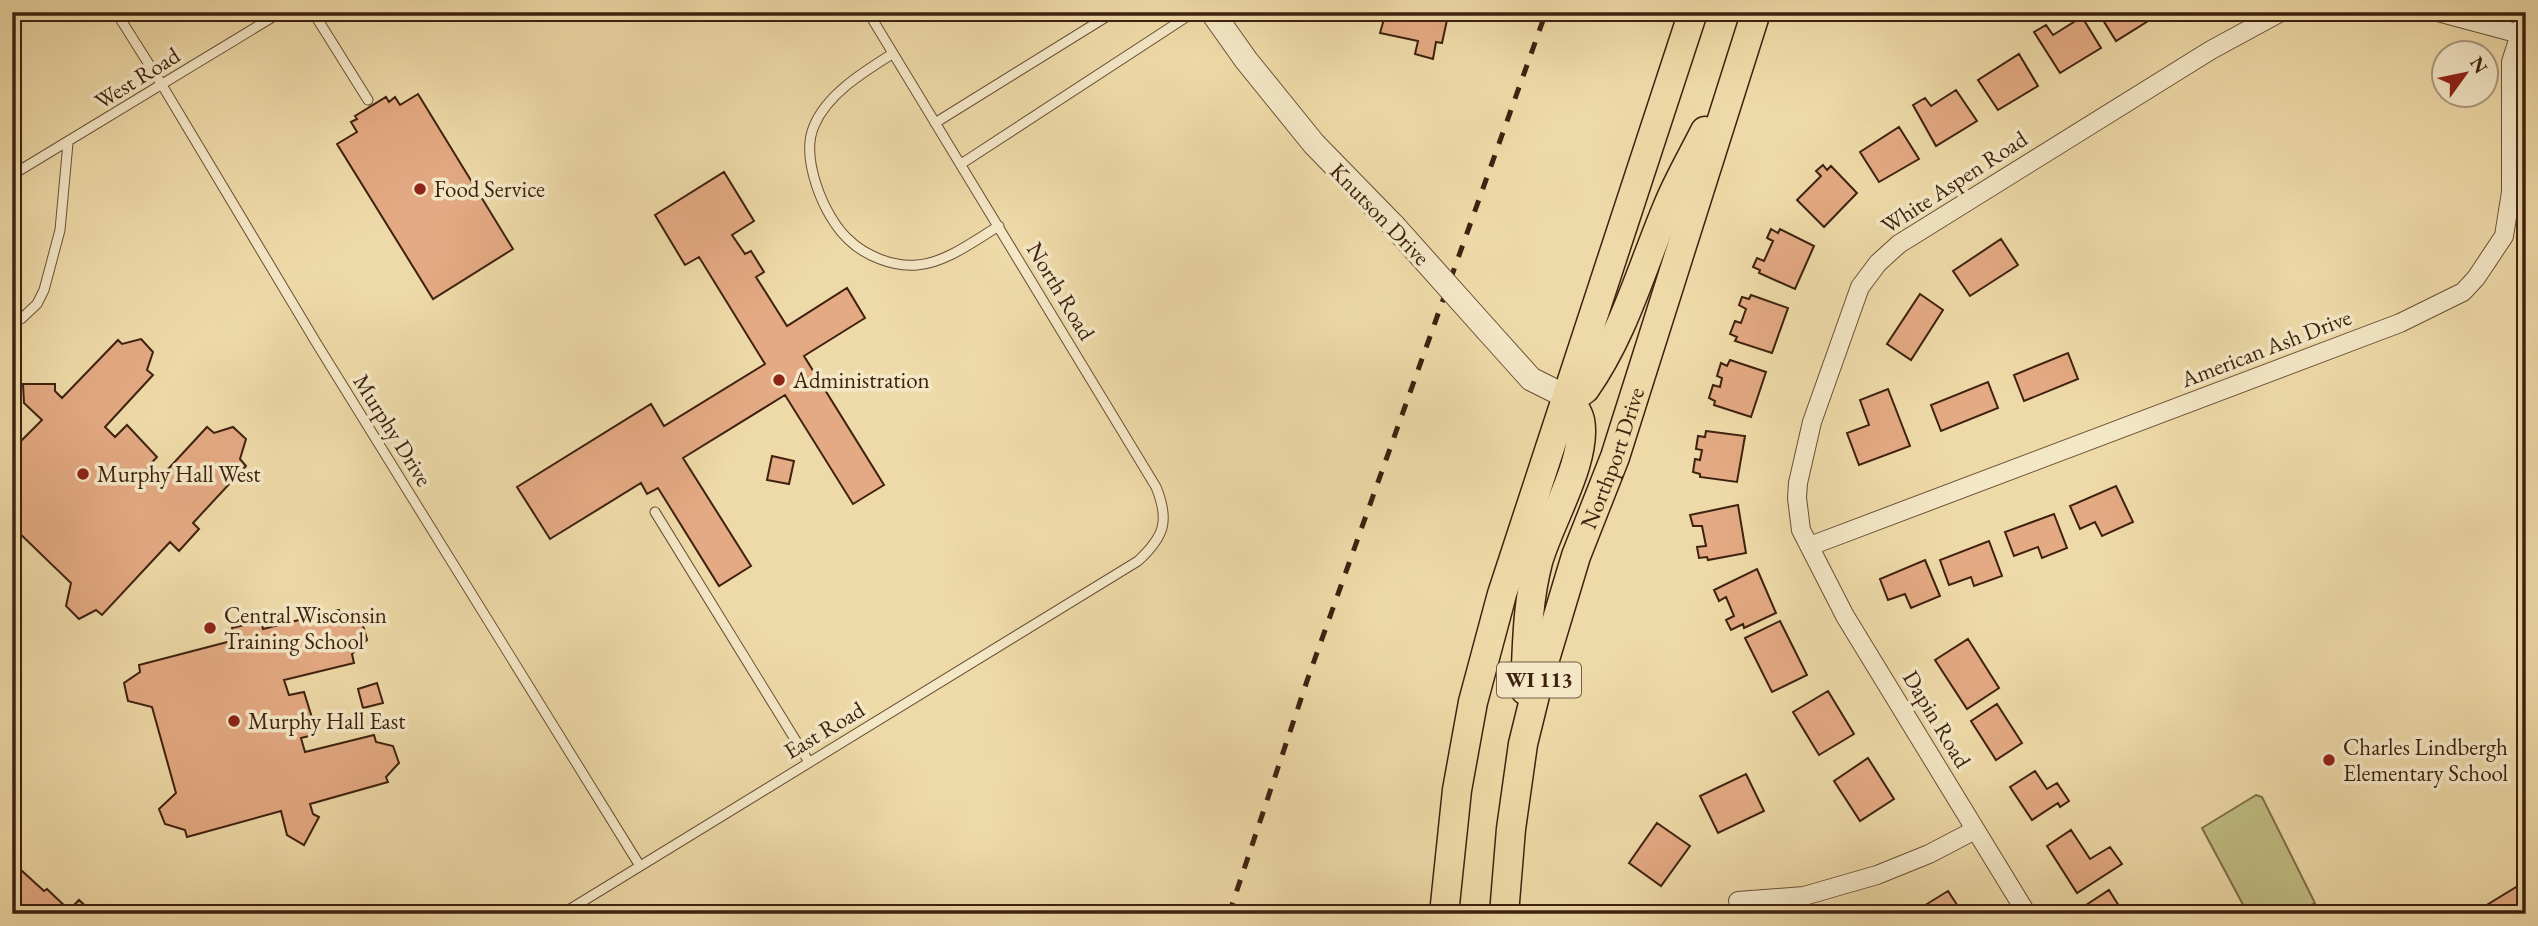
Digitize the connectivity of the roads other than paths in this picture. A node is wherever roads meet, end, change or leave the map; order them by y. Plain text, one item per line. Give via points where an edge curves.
1 (116, 12) edge
2 (281, 12) edge
3 (313, 12) edge
4 (869, 12) edge
5 (1114, 12) edge
6 (1194, 12) edge
7 (1212, 12) edge
8 (1693, 12) edge
9 (1756, 12) edge
10 (2281, 12) edge
11 (2438, 12) edge
12 (2526, 15) edge
13 (2520, 34) junction
14 (892, 54) junction
15 (1740, 61) junction
16 (162, 85) junction
17 (368, 100) dead end
18 (936, 122) junction
19 (68, 142) junction
20 (961, 164) junction
21 (12, 175) edge
22 (999, 226) junction
23 (21, 319) dead end
24 (1567, 397) junction
25 (655, 512) dead end
26 (1810, 546) junction
27 (1107, 581) joint
28 (1524, 744) junction
29 (809, 762) junction
30 (1975, 830) junction
31 (640, 866) junction
32 (1738, 901) dead end
33 (562, 914) edge
34 (1444, 914) edge
35 (1504, 914) edge
36 (2027, 914) edge

1 - 16 lane, Murphy Drive
2 - 16 lane, West Road
3 - 17 lane
4 - 14 lane, North Road
5 - 18 lane
6 - 20 lane
7 - 24 street, Knutson Drive, bridge via 1314,144 1531,379
8 - 24 main road, WI 113
9 - 15 main road, Northport Drive / WI 113
10 - 26 street, White Aspen Road via 2211,50 1899,244 1878,263 1860,287 1812,422 1797,498 1801,530
11 - 13 street
12 - 13 street, American Ash Drive
13 - 26 street, American Ash Drive via 2511,62 2511,192 2504,236 2463,292 2387,328
14 - 18 lane, North Road
14 - 22 lane via 846,85 813,127 814,179 837,227 864,252 916,265 943,257
15 - 24 main road via 1669,202 1618,331 1585,389
15 - 28 main road, Northport Drive / WI 113 via 1615,457 1576,556
16 - 19 lane, West Road
16 - 31 lane, Murphy Drive
18 - 20 lane, North Road
19 - 21 lane, West Road
19 - 23 lane via 60,230 44,290
20 - 22 lane, North Road
22 - 27 lane, North Road via 1163,503 1160,538 1138,561
24 - 28 main road via 1580,418 1580,442 1539,561 1528,612
24 - 34 main road, WI 113 via 1502,594 1473,702 1457,790
25 - 29 lane
26 - 30 street, Dapin Road via 1845,615
27 - 29 lane, East Road
28 - 35 main road, Northport Drive / WI 113
29 - 31 lane, East Road
30 - 32 street via 1877,875 1804,896
30 - 36 street, Dapin Road
31 - 33 lane, East Road

